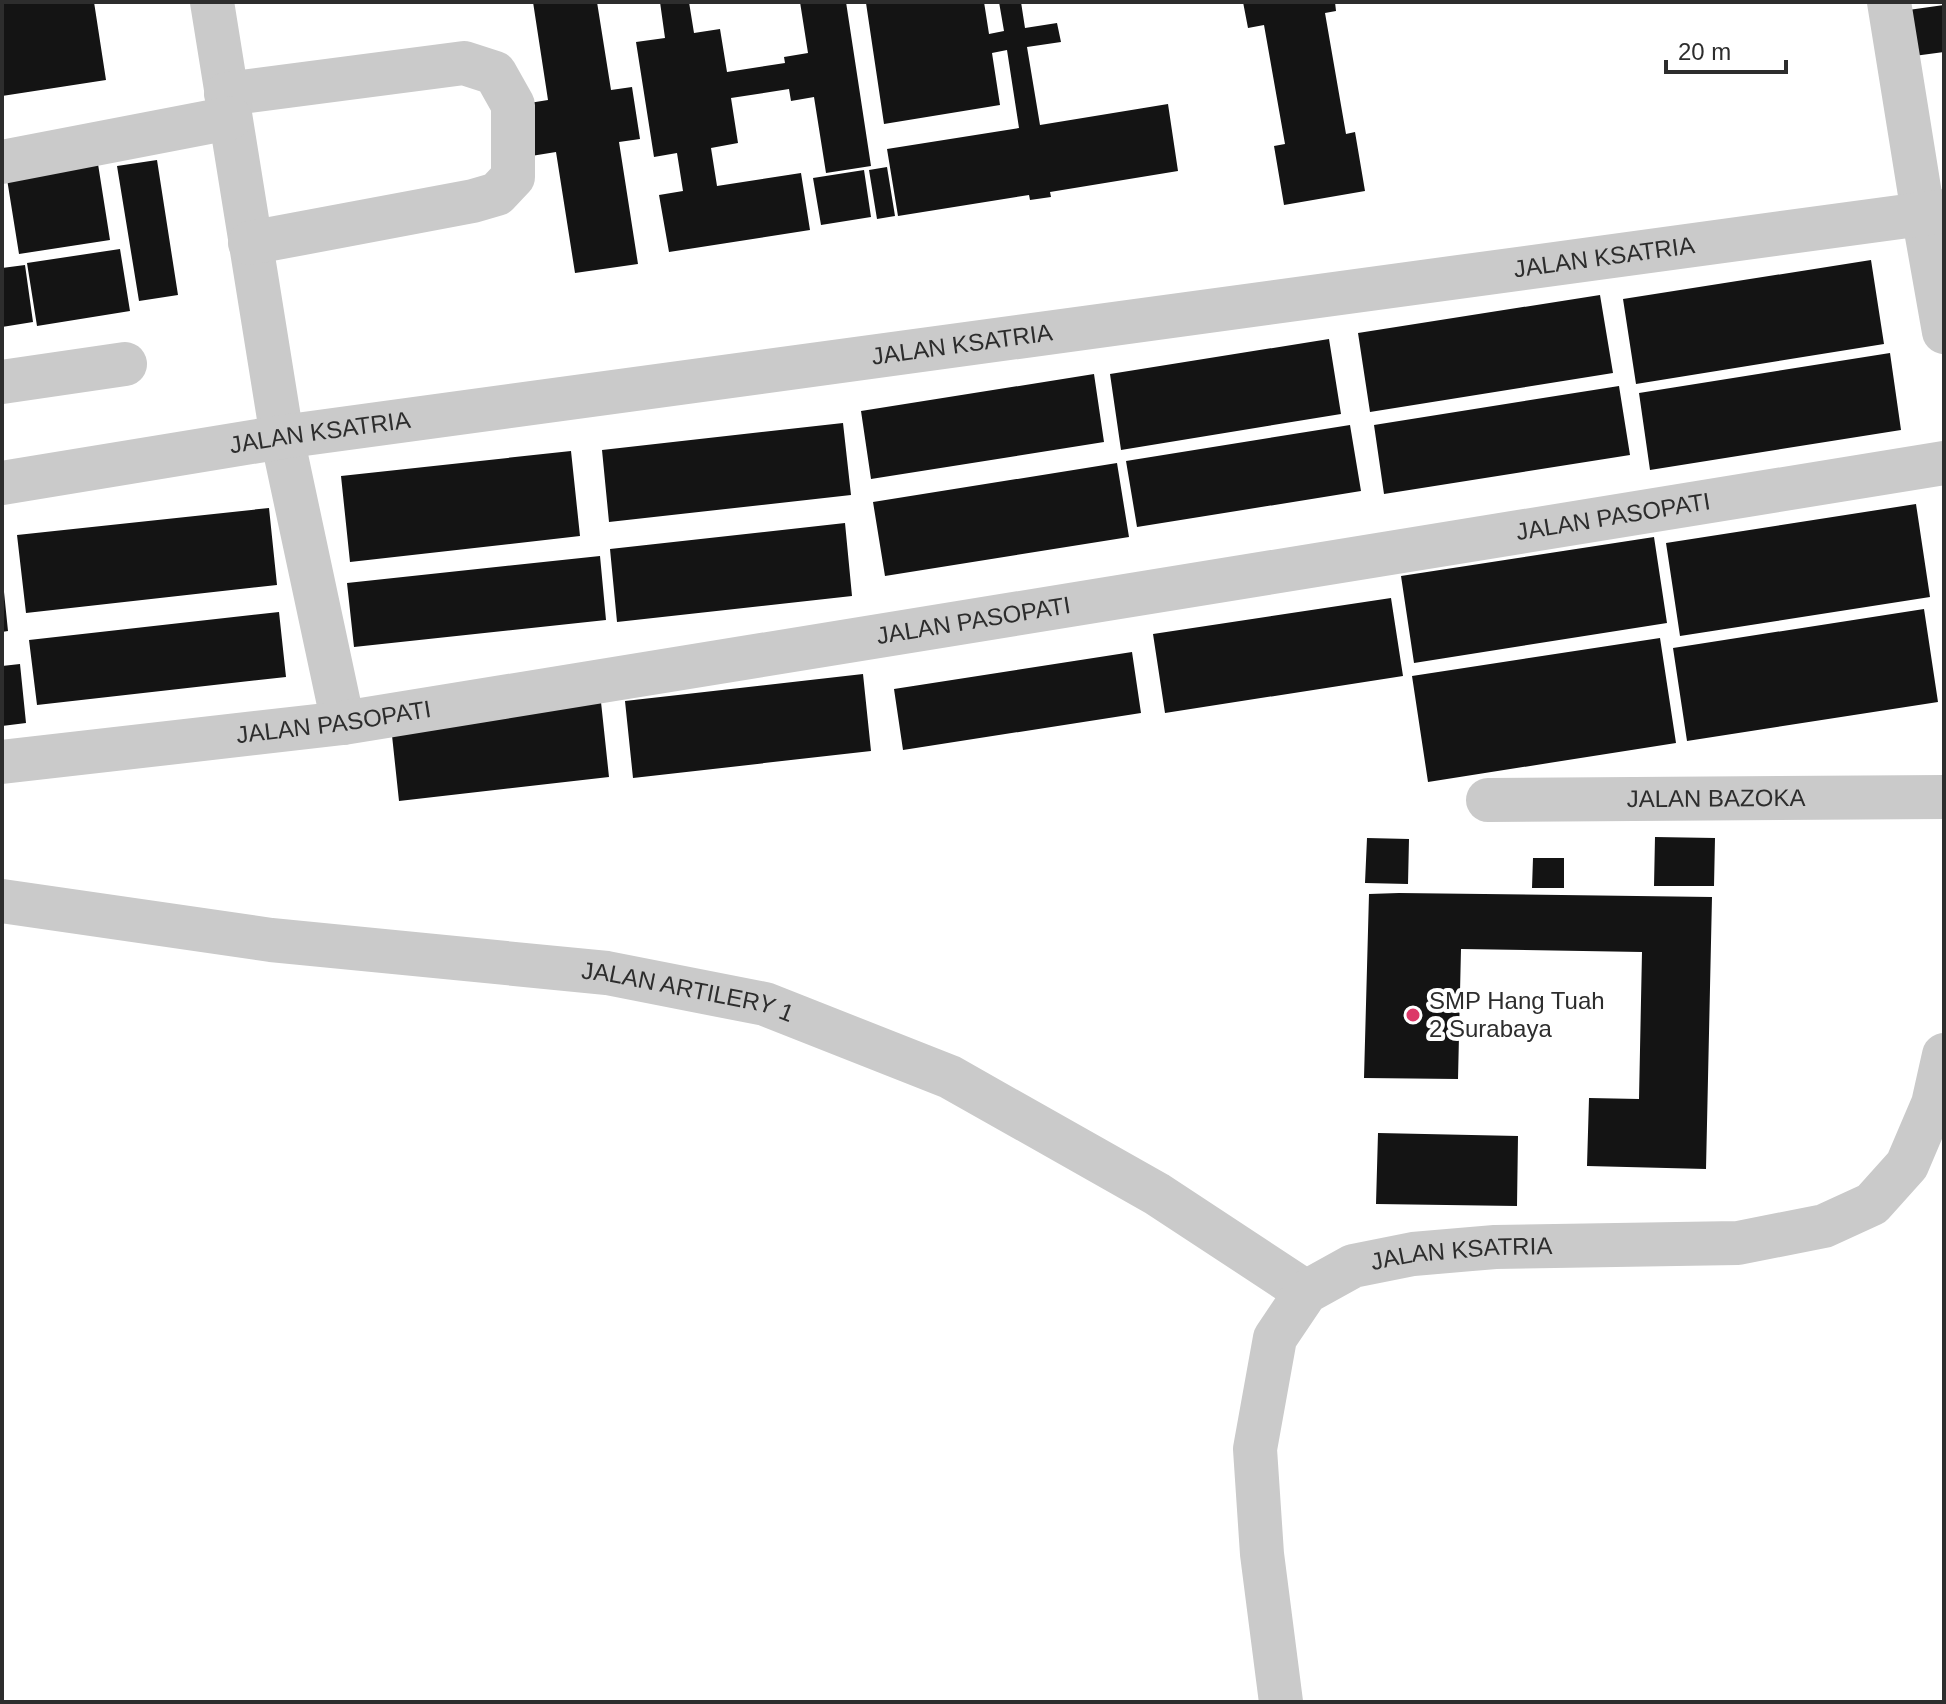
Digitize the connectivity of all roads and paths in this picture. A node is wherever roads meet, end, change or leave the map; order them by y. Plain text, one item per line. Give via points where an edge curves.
1 (212, 2) edge
2 (1889, 2) edge
3 (228, 106) junction
4 (2, 162) edge
5 (1933, 212) edge
6 (250, 243) junction
7 (1944, 332) edge
8 (125, 364) dead end
9 (2, 382) edge
10 (282, 437) junction
11 (1944, 463) edge
12 (2, 483) edge
13 (343, 723) junction
14 (2, 762) edge
15 (1944, 797) edge
16 (1488, 800) dead end
17 (2, 901) edge
18 (1944, 1055) edge
19 (1306, 1292) junction
20 (1281, 1702) edge

1 - 3 street
2 - 5 street
3 - 4 street
3 - 6 street
3 - 6 street via 464,63 495,73 513,105 513,177 497,194
5 - 7 street
5 - 10 street, JALAN KSATRIA
6 - 10 street
8 - 9 street
10 - 12 street, JALAN KSATRIA
10 - 13 street
11 - 13 street, JALAN PASOPATI
13 - 14 street, JALAN PASOPATI
15 - 16 street, JALAN BAZOKA
17 - 19 street, JALAN ARTILERY 1 via 271,940 607,973 765,1004 950,1077 1157,1194
18 - 19 street, JALAN KSATRIA via 1933,1104 1907,1165 1872,1204 1824,1226 1738,1243 1495,1247 1413,1254 1353,1266
19 - 20 street, JALAN KSATRIA via 1275,1338 1255,1449

